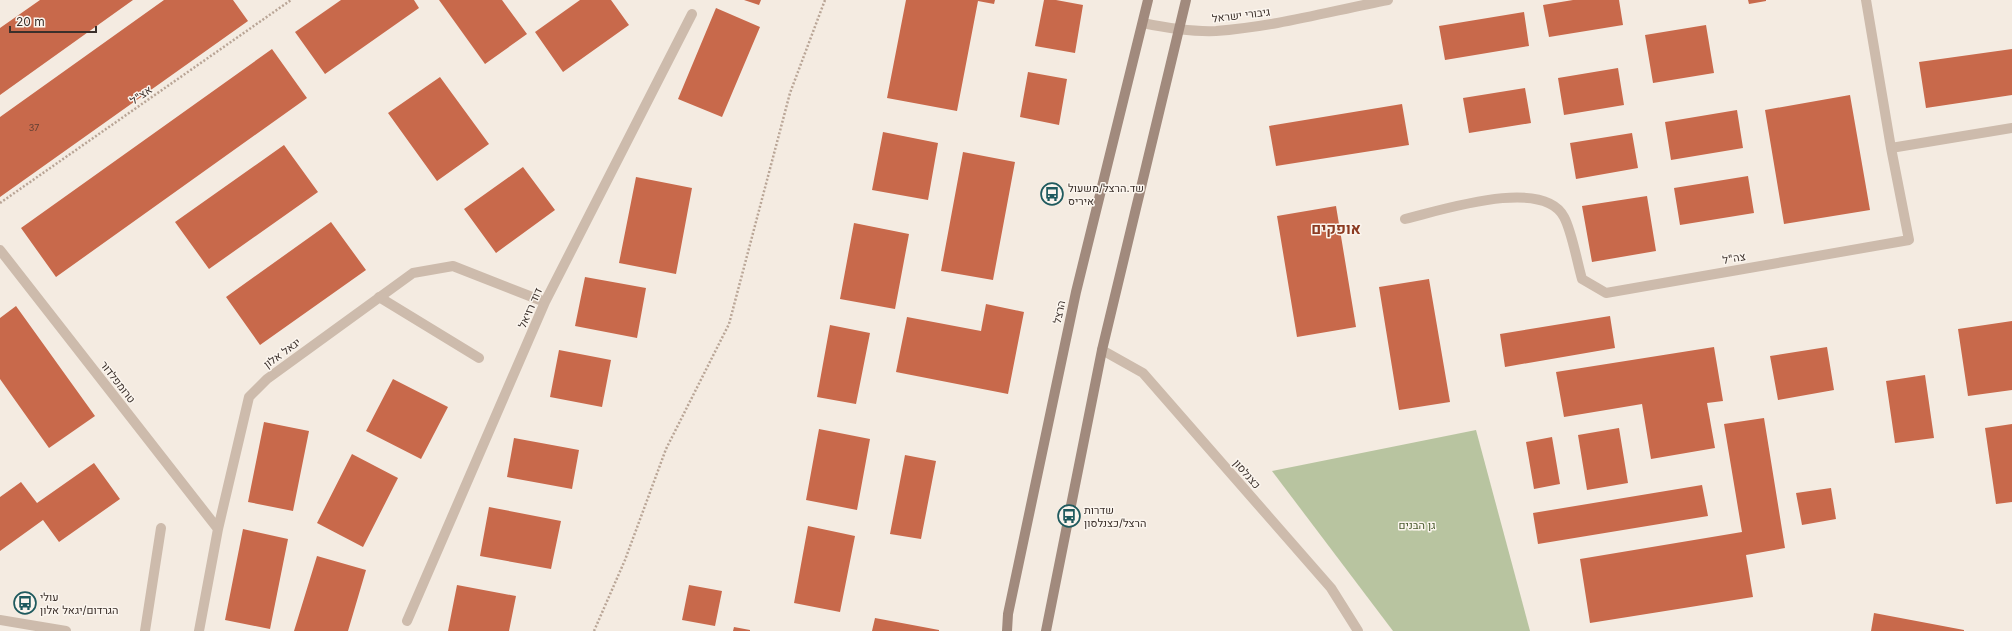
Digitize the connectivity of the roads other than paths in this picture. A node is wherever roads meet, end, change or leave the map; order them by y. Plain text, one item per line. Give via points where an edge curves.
1 (1148, 0) edge
2 (1186, 0) edge
3 (1388, 0) edge
4 (1866, 0) edge
5 (692, 14) dead end
6 (1143, 23) junction
7 (1178, 30) junction
8 (2012, 128) edge
9 (1891, 148) junction
10 (1405, 219) dead end
11 (0, 250) edge
12 (379, 297) junction
13 (545, 302) junction
14 (1102, 350) junction
15 (479, 358) dead end
16 (161, 528) dead end
17 (218, 529) junction
18 (0, 620) edge
19 (407, 621) dead end
20 (66, 631) edge
21 (145, 631) edge
22 (199, 631) edge
23 (1007, 631) edge
24 (1046, 631) edge
25 (1358, 631) edge

1 - 6 main road, הרצל
2 - 7 main road
3 - 7 street, גיבורי ישראל via 1254,27 1214,31
4 - 9 street
5 - 13 street, דוד רזיאל
6 - 7 street, גיבורי ישראל
6 - 23 main road, הרצל via 1076,292 1008,614
7 - 14 main road
8 - 9 street
9 - 10 street, צה"ל via 1909,240 1606,293 1582,279 1564,216 1538,198 1499,197
11 - 17 street, טרומפלדור
12 - 13 street, יגאל אלון via 413,273 453,266
12 - 15 street
12 - 17 street, יגאל אלון via 267,379 249,397
13 - 19 street, דוד רזיאל
14 - 24 main road
14 - 25 street, כצנלסון via 1143,373 1331,588
16 - 21 street
17 - 22 street, יגאל אלון
18 - 20 street

